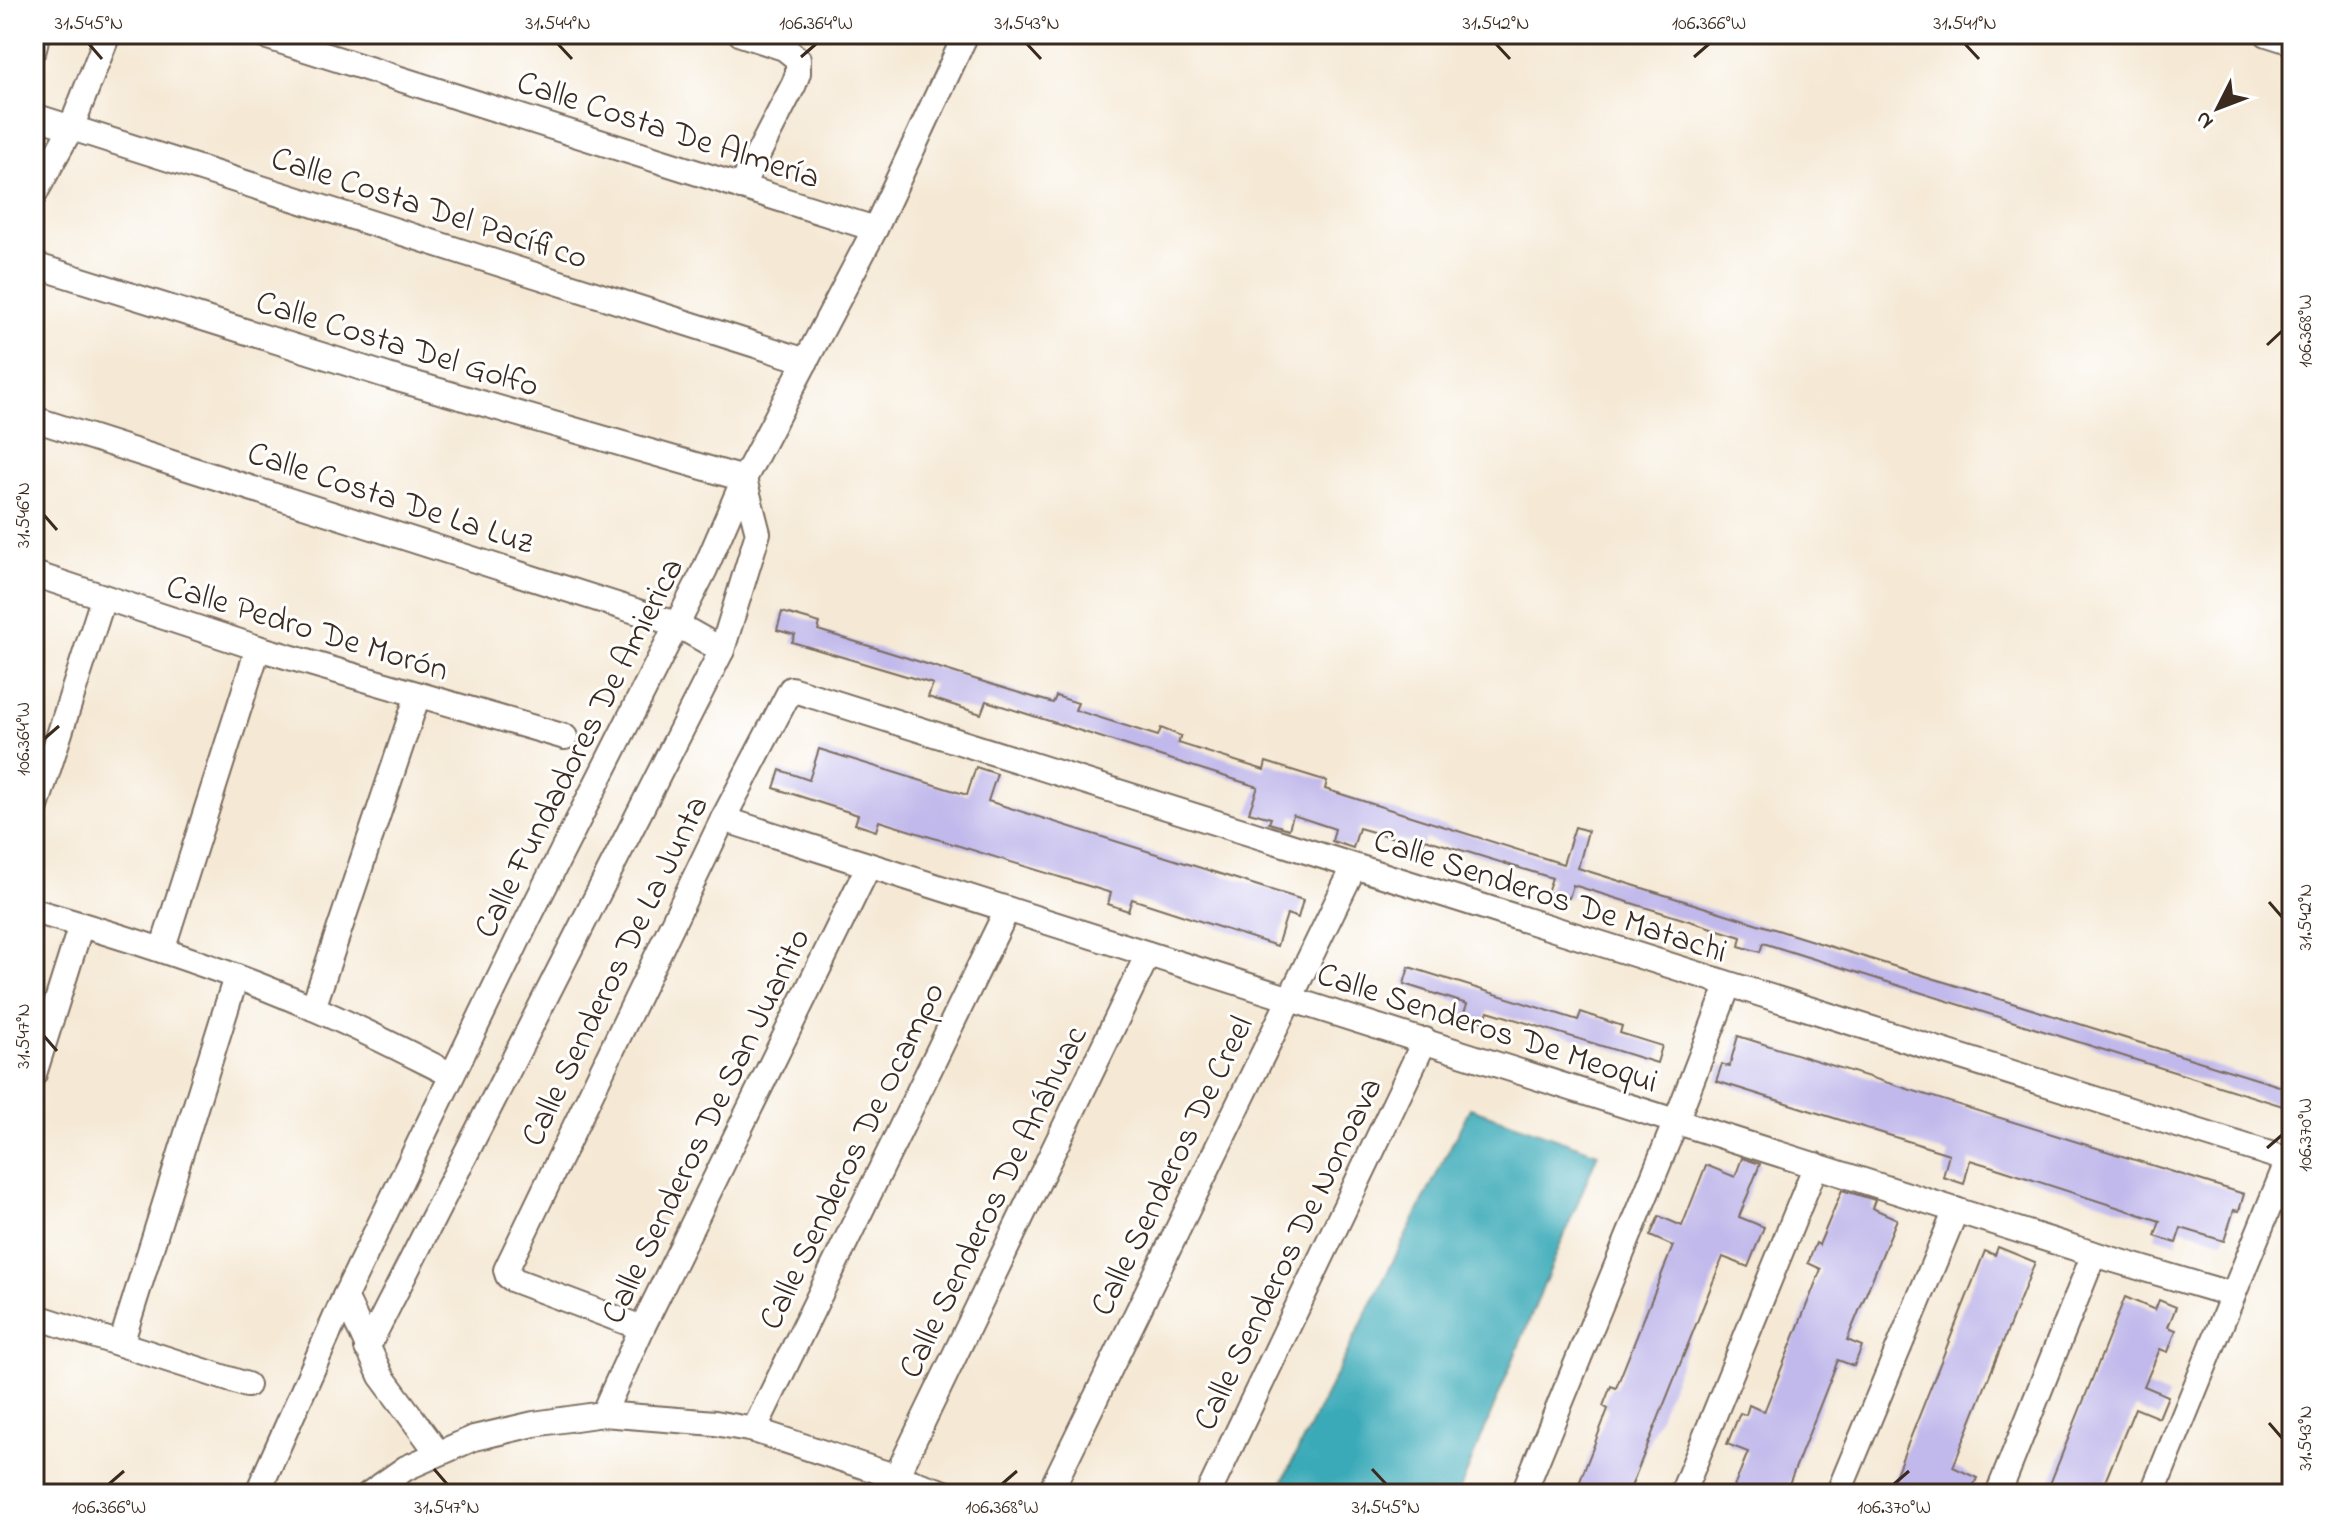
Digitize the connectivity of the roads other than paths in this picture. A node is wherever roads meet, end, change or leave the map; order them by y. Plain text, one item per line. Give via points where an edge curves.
1 (37, 34) edge
2 (108, 34) edge
3 (258, 34) edge
4 (741, 34) edge
5 (966, 34) edge
6 (2267, 34) edge
7 (2292, 42) edge
8 (34, 49) edge
9 (34, 116) edge
10 (71, 128) junction
11 (741, 187) junction
12 (34, 195) edge
13 (875, 229) junction
14 (34, 265) edge
15 (806, 361) junction
16 (34, 419) edge
17 (744, 479) junction
18 (34, 574) edge
19 (103, 599) junction
20 (676, 624) junction
21 (258, 648) junction
22 (722, 650) junction
23 (791, 689) joint
24 (418, 695) junction
25 (565, 737) dead end
26 (34, 813) edge
27 (723, 819) junction
28 (868, 867) junction
29 (1354, 867) junction
30 (1007, 910) junction
31 (34, 911) edge
32 (81, 925) junction
33 (162, 950) junction
34 (1148, 954) junction
35 (236, 977) junction
36 (1728, 986) junction
37 (1289, 998) junction
38 (313, 1008) junction
39 (1425, 1040) junction
40 (34, 1074) edge
41 (452, 1075) junction
42 (1676, 1121) junction
43 (2290, 1161) edge
44 (1816, 1165) junction
45 (1956, 1210) junction
46 (2094, 1254) junction
47 (2233, 1295) junction
48 (345, 1296) junction
49 (34, 1316) edge
50 (642, 1328) junction
51 (121, 1344) junction
52 (367, 1348) junction
53 (247, 1385) dead end
54 (603, 1414) junction
55 (754, 1430) junction
56 (438, 1453) junction
57 (896, 1477) junction
58 (257, 1494) edge
59 (369, 1494) edge
60 (948, 1494) edge
61 (1049, 1494) edge
62 (1208, 1494) edge
63 (1523, 1494) edge
64 (1682, 1494) edge
65 (1838, 1494) edge
66 (1998, 1494) edge
67 (2152, 1494) edge

1 - 8 street
2 - 10 street
3 - 11 street, Calle Costa De Almería
4 - 11 street via 784,48 799,66
5 - 13 street, Calle Fundadores De Amierica
6 - 7 street
9 - 10 street, Calle Costa Del Pacífico
10 - 12 street
10 - 15 street, Calle Costa Del Pacífico
11 - 13 street, Calle Costa De Almería
13 - 15 street, Calle Fundadores De Amierica
14 - 17 street, Calle Costa Del Golfo via 391,377
15 - 17 street, Calle Fundadores De Amierica
16 - 20 street, Calle Costa De La Luz
17 - 20 street, Calle Fundadores De Amierica
17 - 22 street via 758,533
18 - 19 street, Calle Pedro De Morón
19 - 21 street, Calle Pedro De Morón
19 - 26 street
20 - 22 street, Calle Costa De La Luz
20 - 41 street, Calle Fundadores De Amierica
21 - 24 street, Calle Pedro De Morón
21 - 33 street
22 - 52 street
23 - 27 street, Calle Senderos De La Junta
23 - 29 street, Calle Senderos De Matachi
24 - 25 street, Calle Pedro De Morón
24 - 38 street
27 - 28 street, Calle Senderos De Meoqui
27 - 50 street, Calle Senderos De La Junta via 506,1273
28 - 30 street, Calle Senderos De Meoqui
28 - 50 street, Calle Senderos De San Juanito
29 - 36 street, Calle Senderos De Matachi
29 - 37 street, Calle Senderos De Creel
30 - 34 street, Calle Senderos De Meoqui
30 - 55 street, Calle Senderos De Ocampo
31 - 32 street
32 - 33 street
32 - 40 street
33 - 35 street
34 - 37 street, Calle Senderos De Meoqui
34 - 57 street, Calle Senderos De Anáhuac
35 - 38 street
35 - 51 street
36 - 42 street
36 - 43 street, Calle Senderos De Matachi
37 - 39 street, Calle Senderos De Meoqui
37 - 61 street, Calle Senderos De Creel
38 - 41 street
39 - 42 street, Calle Senderos De Meoqui
39 - 62 street, Calle Senderos De Nonoava
41 - 48 street, Calle Fundadores De Amierica
42 - 44 street, Calle Senderos De Meoqui
42 - 63 street
43 - 47 street
44 - 45 street, Calle Senderos De Meoqui
44 - 64 street
45 - 46 street, Calle Senderos De Meoqui
45 - 65 street
46 - 47 street, Calle Senderos De Meoqui
46 - 66 street
47 - 67 street
48 - 52 street
48 - 58 street, Calle Fundadores De Amierica
49 - 51 street
50 - 54 street, Calle Senderos De San Juanito
51 - 53 street
52 - 56 street via 381,1376
54 - 55 street
54 - 56 street via 474,1438
55 - 57 street
56 - 59 street
57 - 60 street

